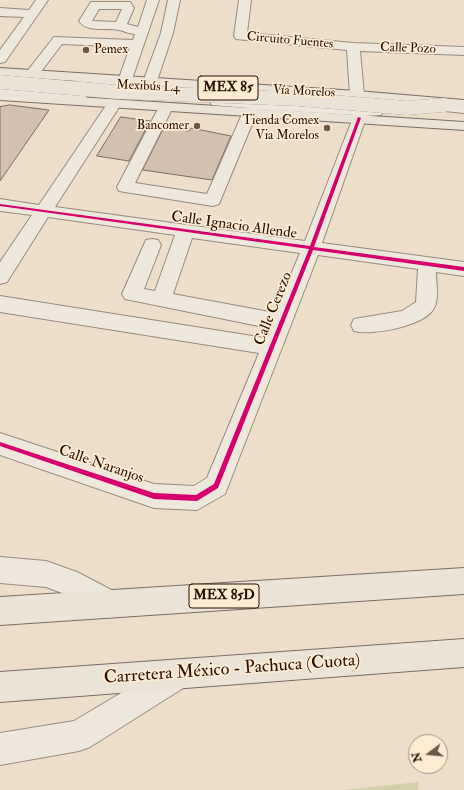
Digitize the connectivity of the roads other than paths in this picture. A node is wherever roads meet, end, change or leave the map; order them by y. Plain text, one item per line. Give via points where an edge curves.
1 (42, 0) edge
2 (153, 0) edge
3 (174, 0) edge
4 (245, 0) edge
5 (0, 12) edge
6 (31, 14) junction
7 (120, 26) dead end
8 (140, 37) junction
9 (353, 47) junction
10 (464, 51) edge
11 (0, 58) edge
12 (0, 72) edge
13 (32, 74) junction
14 (0, 77) edge
15 (125, 81) junction
16 (0, 82) edge
17 (150, 83) junction
18 (0, 90) edge
19 (356, 95) junction
20 (0, 96) edge
21 (114, 104) junction
22 (457, 105) edge
23 (166, 107) junction
24 (250, 112) junction
25 (359, 118) junction
26 (464, 119) edge
27 (464, 126) edge
28 (0, 205) edge
29 (44, 211) junction
30 (184, 231) junction
31 (152, 245) dead end
32 (310, 249) junction
33 (427, 264) junction
34 (464, 269) edge
35 (0, 277) edge
36 (161, 300) junction
37 (0, 304) edge
38 (281, 322) junction
39 (361, 325) dead end
40 (271, 347) junction
41 (0, 444) edge
42 (197, 498) joint
43 (0, 570) edge
44 (456, 582) edge
45 (109, 604) junction
46 (0, 611) edge
47 (464, 653) edge
48 (178, 675) junction
49 (0, 687) edge
50 (0, 750) edge

1 - 6 street
2 - 8 street
3 - 17 street via 167,33
4 - 9 street, Circuito Fuentes via 240,36
5 - 6 street
6 - 11 street
7 - 8 street
8 - 13 street via 58,40
8 - 15 street
9 - 10 street, Calle Pozo
9 - 19 street
12 - 13 main road, Vía Morelos / MEX 85
13 - 15 main road, Vía Morelos / MEX 85
14 - 22 street, Mexibús L4
15 - 17 main road, Vía Morelos / MEX 85
16 - 22 main road, bridge via 118,92 297,99 407,108
17 - 19 main road, Vía Morelos / MEX 85
18 - 26 street, Mexibús L4
19 - 22 main road, Vía Morelos / MEX 85
20 - 21 main road, Vía Morelos / MEX 85
21 - 23 main road, Vía Morelos / MEX 85
21 - 29 street
23 - 24 main road, Vía Morelos / MEX 85
23 - 24 street via 125,187 213,200
24 - 25 main road, Vía Morelos / MEX 85
25 - 27 main road, Vía Morelos / MEX 85
25 - 32 street, Calle Cerezo
28 - 29 street, Calle Ignacio Allende
29 - 30 street, Calle Ignacio Allende
29 - 35 street
30 - 32 street, Calle Ignacio Allende
30 - 36 street
31 - 36 street via 132,294
32 - 33 street, Calle Ignacio Allende
32 - 38 street, Calle Cerezo
33 - 34 street, Calle Ignacio Allende
33 - 39 street via 426,305 422,309 409,317
36 - 38 street
37 - 40 street
38 - 40 street, Calle Cerezo
40 - 42 street, Calle Cerezo via 216,486
41 - 42 street, Calle Naranjos via 154,496
43 - 45 street via 46,574 78,585
44 - 45 main road, MEX 85D
45 - 46 main road, MEX 85D
47 - 48 main road, Carretera México - Pachuca (Cuota)
48 - 49 main road, Carretera México - Pachuca (Cuota)
48 - 50 street via 80,736

